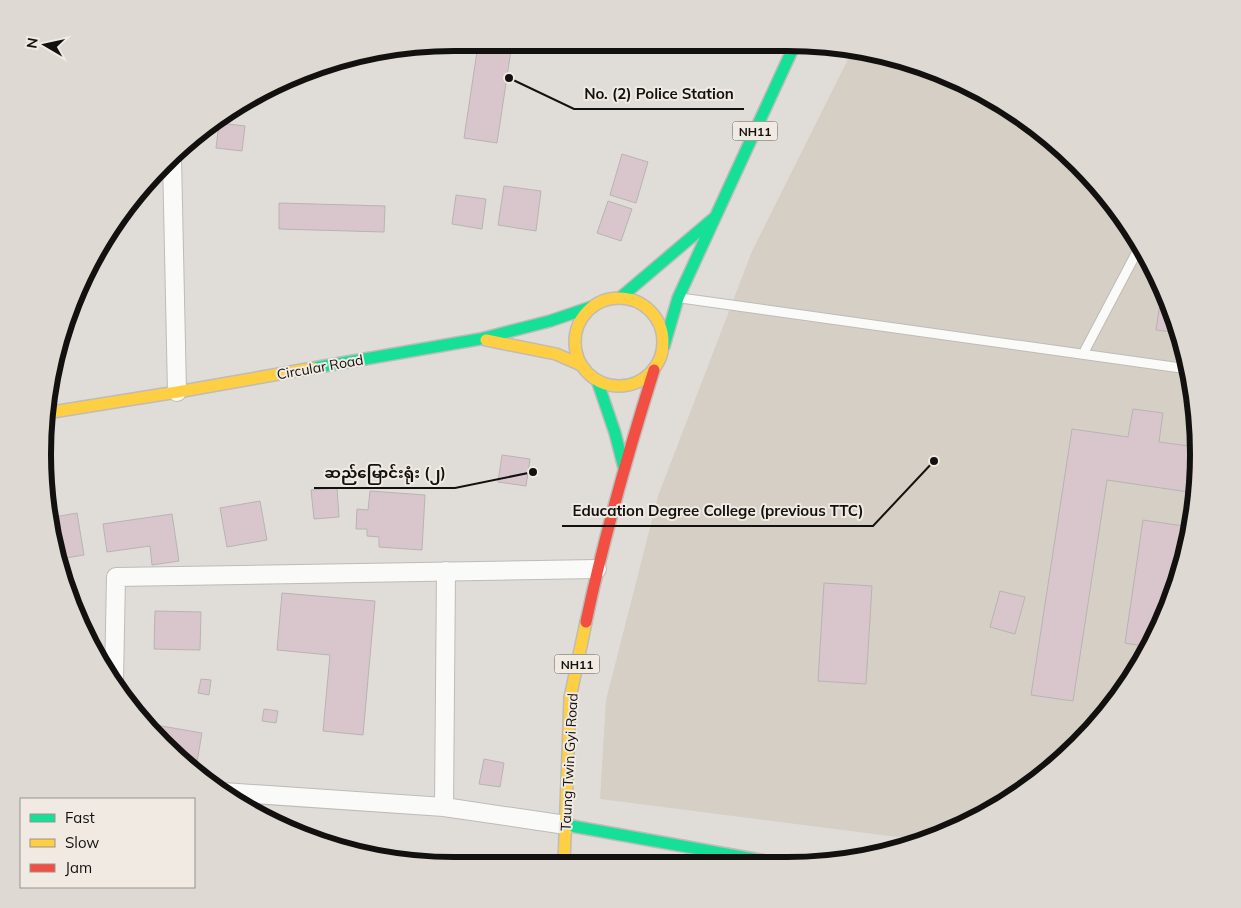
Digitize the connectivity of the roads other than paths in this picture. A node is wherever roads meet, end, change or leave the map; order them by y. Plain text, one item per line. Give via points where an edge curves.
1 (792, 51) edge
2 (172, 166) edge
3 (714, 218) junction
4 (1136, 253) edge
5 (621, 297) junction
6 (678, 298) junction
7 (591, 307) junction
8 (480, 339) junction
9 (664, 346) junction
10 (1083, 354) junction
11 (580, 364) junction
12 (1180, 368) edge
13 (654, 370) junction
14 (598, 383) junction
15 (177, 392) junction
16 (54, 412) edge
17 (624, 468) junction
18 (597, 569) junction
19 (446, 571) junction
20 (114, 670) edge
21 (236, 793) edge
22 (444, 807) junction
23 (566, 826) junction
24 (564, 857) edge
25 (742, 857) edge

1 - 3 main road, NH11
2 - 15 street
3 - 5 main road
3 - 6 main road, NH11
4 - 10 lane
5 - 7 main road
5 - 9 main road via 644,305 659,323
6 - 9 main road, NH11
6 - 10 lane
7 - 8 main road, Circular Road
7 - 11 main road via 578,323 575,337
8 - 11 main road via 556,354
8 - 15 main road, Circular Road
9 - 13 main road, NH11
10 - 12 lane
11 - 14 main road
13 - 14 main road via 638,383 618,388
13 - 17 main road, Taung Twin Gyi Road / NH11
14 - 17 main road
15 - 16 main road, Circular Road
17 - 18 main road, Taung Twin Gyi Road / NH11
18 - 19 street
18 - 23 main road, Taung Twin Gyi Road / NH11 via 570,698
19 - 20 street via 116,577
19 - 22 street
21 - 22 street
22 - 23 street
23 - 24 main road, Taung Twin Gyi Road / NH11
23 - 25 main road

